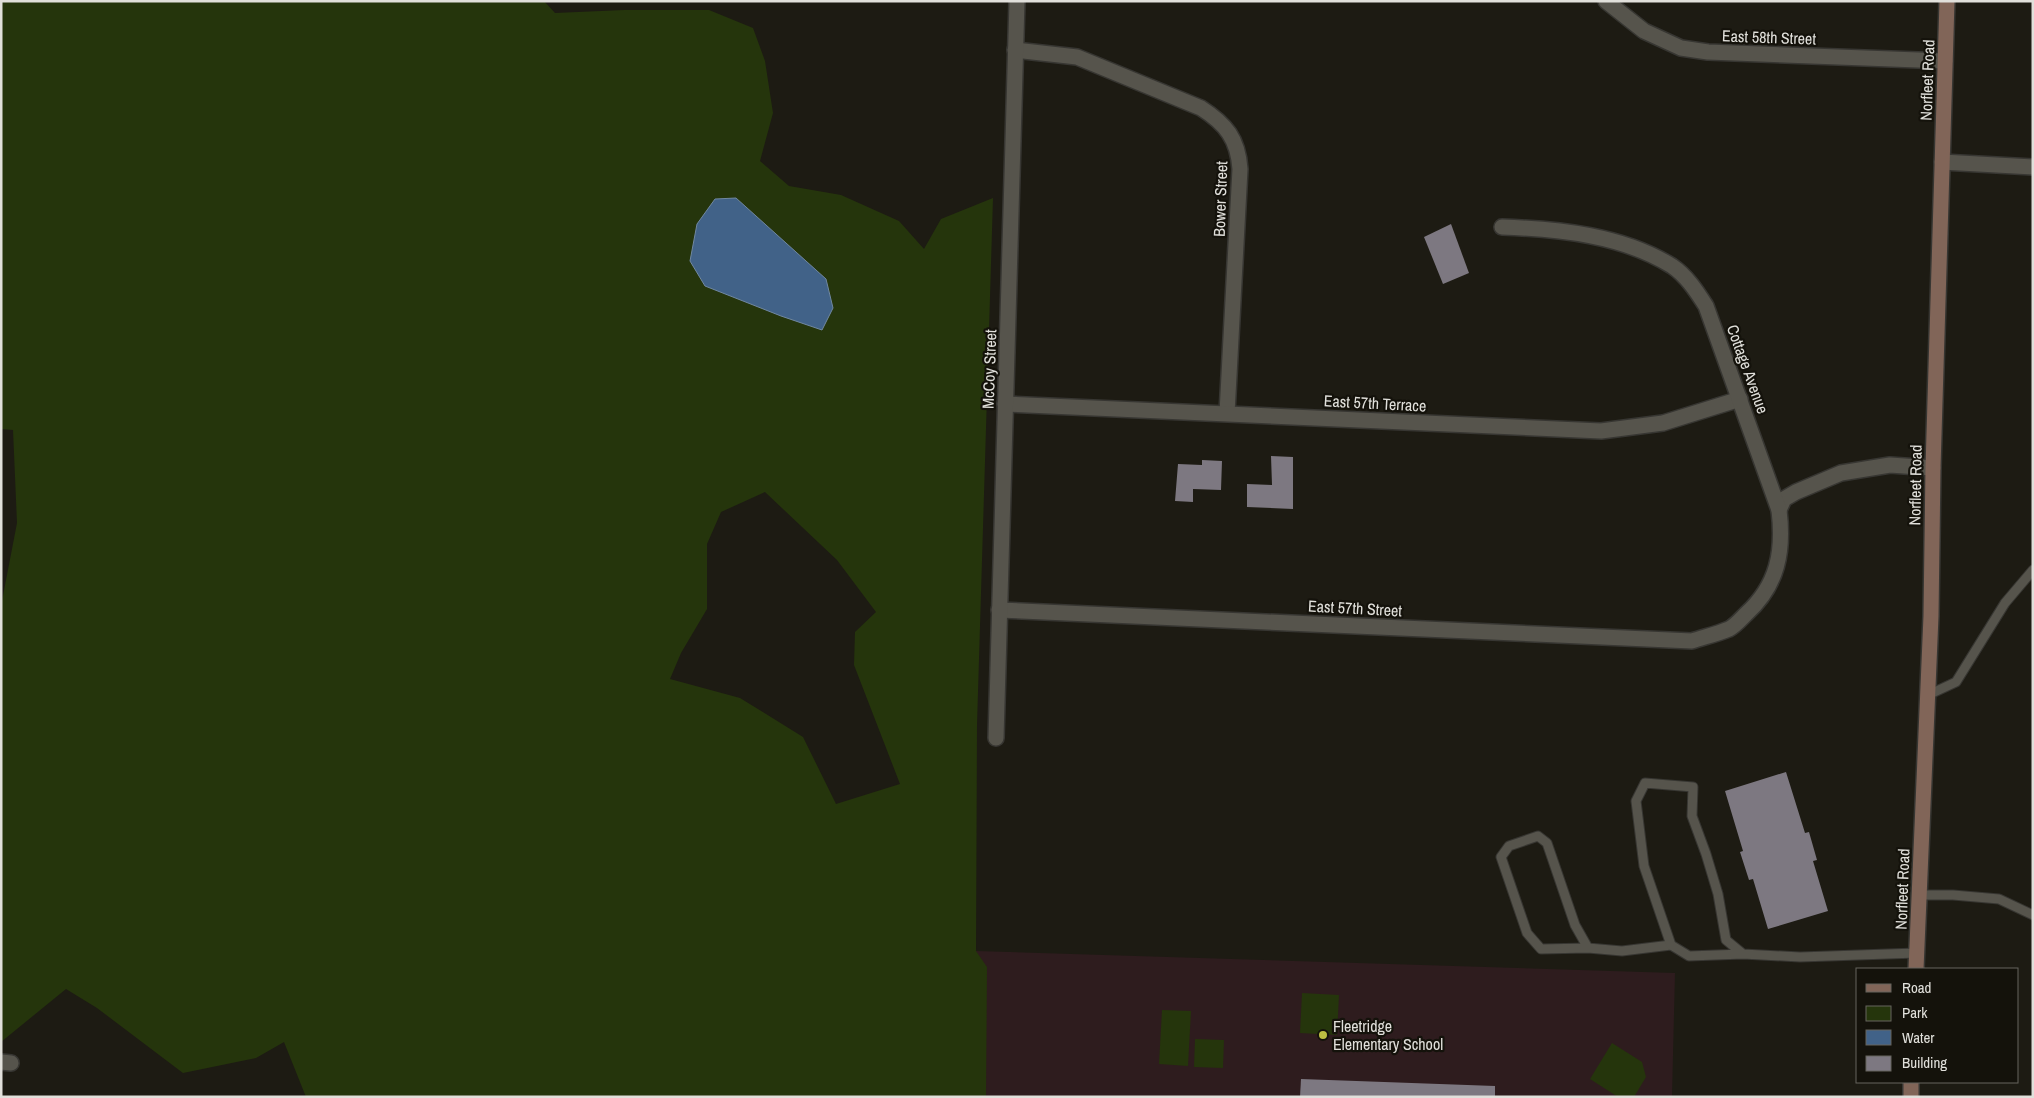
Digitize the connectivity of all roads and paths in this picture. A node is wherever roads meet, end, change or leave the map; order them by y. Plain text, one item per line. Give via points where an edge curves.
1 (1017, 1) edge
2 (1606, 1) edge
3 (1946, 1) edge
4 (1015, 50) junction
5 (1945, 62) junction
6 (1942, 162) junction
7 (2033, 167) edge
8 (1502, 227) dead end
9 (1740, 399) junction
10 (1005, 404) junction
11 (1228, 413) junction
12 (1933, 468) junction
13 (1779, 510) junction
14 (2033, 570) edge
15 (999, 610) junction
16 (1708, 635) joint
17 (1928, 695) junction
18 (996, 738) dead end
19 (1919, 895) junction
20 (2033, 915) edge
21 (1671, 945) junction
22 (1588, 948) junction
23 (1917, 953) junction
24 (1743, 954) junction
25 (1916, 968) edge
26 (1911, 1083) edge
27 (1910, 1097) edge

1 - 4 street, McCoy Street
2 - 5 street, East 58th Street via 1644,31 1681,48 1708,52
3 - 5 street, Norfleet Road
4 - 10 street, McCoy Street
4 - 11 street, Bower Street via 1077,57 1201,108 1219,119 1232,136 1240,169
5 - 6 street, Norfleet Road
6 - 7 street
6 - 12 street, Norfleet Road
8 - 9 street, Cottage Avenue via 1551,228 1595,237 1645,252 1673,267 1706,306
9 - 11 street, East 57th Terrace via 1663,423 1602,432
9 - 13 street, Cottage Avenue
10 - 11 street, East 57th Terrace
10 - 15 street, McCoy Street
12 - 13 street via 1890,465 1842,473 1784,499
12 - 17 street, Norfleet Road
13 - 16 street, Cottage Avenue via 1782,533 1774,577 1759,602 1730,628
14 - 17 lane via 2006,603 1956,682
15 - 16 street, East 57th Street via 1692,641
15 - 18 street, McCoy Street
17 - 19 street, Norfleet Road
19 - 20 lane via 1999,899
19 - 23 street, Norfleet Road
21 - 22 lane via 1622,952
21 - 24 lane via 1689,956
21 - 24 lane via 1644,866 1636,801 1644,783 1693,787 1692,816 1718,894 1726,940
22 - 22 lane via 1575,925 1547,843 1538,836 1509,846 1501,858 1527,933 1541,949
23 - 24 lane via 1800,957
23 - 25 street, Norfleet Road
26 - 27 street

